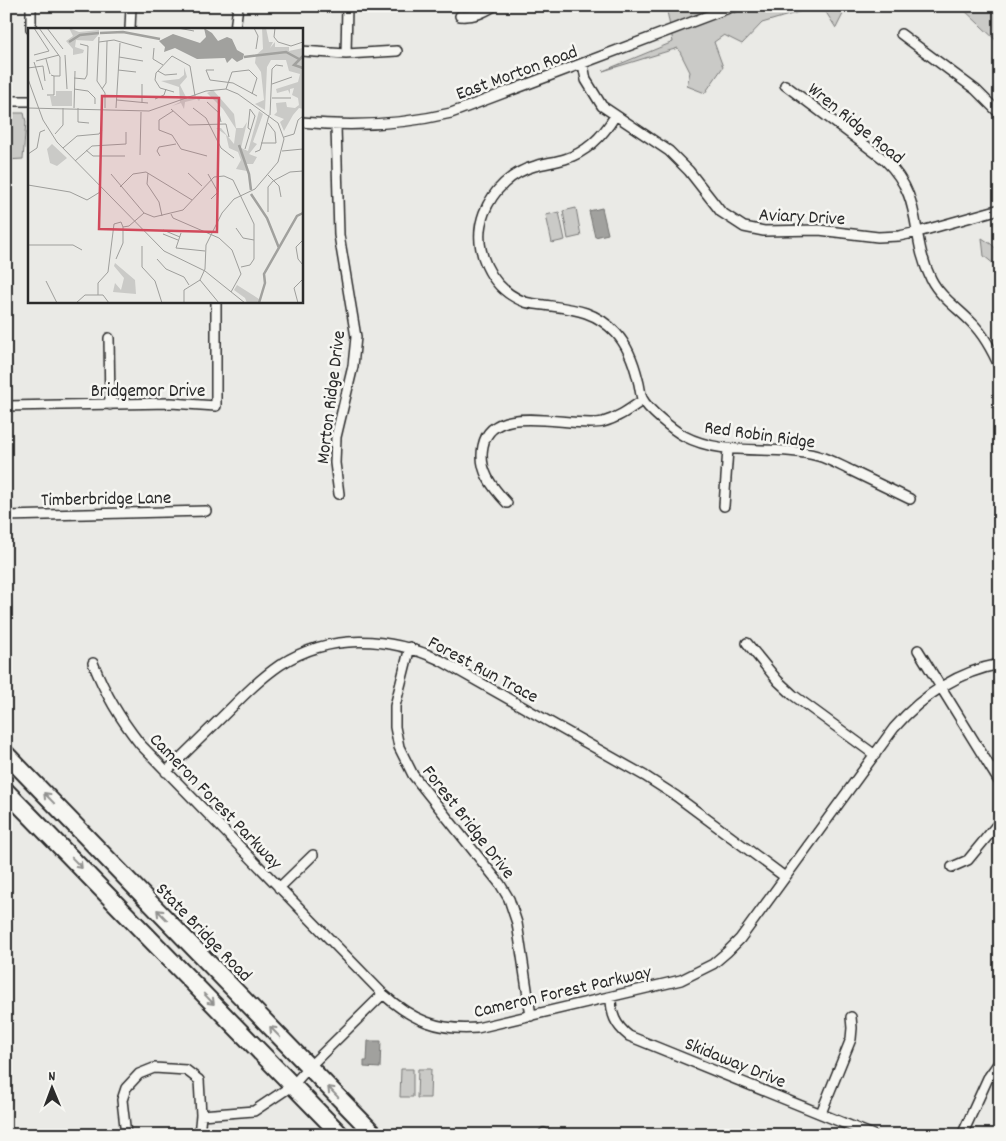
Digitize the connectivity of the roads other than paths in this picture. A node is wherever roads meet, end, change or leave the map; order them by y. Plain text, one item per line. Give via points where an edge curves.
1 (31, 6) edge
2 (131, 6) edge
3 (238, 6) edge
4 (347, 6) edge
5 (494, 6) edge
6 (734, 6) edge
7 (460, 16) dead end
8 (31, 28) edge
9 (130, 28) edge
10 (235, 28) edge
11 (901, 34) dead end
12 (302, 51) edge
13 (397, 51) dead end
14 (346, 54) junction
15 (583, 64) junction
16 (785, 85) dead end
17 (6, 101) edge
18 (28, 101) edge
19 (1000, 114) edge
20 (615, 116) junction
21 (302, 122) edge
22 (336, 126) junction
23 (1000, 209) edge
24 (918, 232) junction
25 (216, 302) edge
26 (109, 338) dead end
27 (1000, 368) edge
28 (643, 400) junction
29 (110, 405) junction
30 (6, 406) edge
31 (728, 449) junction
32 (339, 494) dead end
33 (910, 499) dead end
34 (507, 503) dead end
35 (724, 506) dead end
36 (206, 511) dead end
37 (6, 516) edge
38 (747, 643) dead end
39 (410, 647) junction
40 (918, 650) dead end
41 (93, 663) dead end
42 (1000, 664) edge
43 (259, 668) dead end
44 (266, 675) junction
45 (940, 686) junction
46 (6, 754) edge
47 (875, 755) junction
48 (166, 772) junction
49 (1000, 783) edge
50 (6, 791) edge
51 (1000, 821) edge
52 (313, 855) dead end
53 (952, 868) dead end
54 (786, 877) junction
55 (279, 888) junction
56 (383, 994) junction
57 (611, 997) junction
58 (531, 1016) junction
59 (851, 1017) dead end
60 (1000, 1061) edge
61 (308, 1067) junction
62 (289, 1088) junction
63 (821, 1114) junction
64 (201, 1115) junction
65 (126, 1135) edge
66 (199, 1135) edge
67 (341, 1135) edge
68 (375, 1135) edge
69 (873, 1135) edge
70 (962, 1135) edge

1 - 8 street
2 - 9 street
3 - 10 street
4 - 14 street
5 - 7 street via 482,14
6 - 15 street, East Morton Road
11 - 19 street via 976,90
12 - 14 street
13 - 14 street
15 - 20 street, Aviary Drive via 586,80 602,106
15 - 22 street, East Morton Road via 451,113 412,121
16 - 24 street, Wren Ridge Road via 894,170 909,194
17 - 18 street
20 - 24 street, Aviary Drive via 669,152 689,171 721,212 744,226 764,231 819,230 878,237
20 - 28 street via 601,136 583,151 527,168 504,183 484,212 480,243 488,270 497,284 508,292 526,302 591,314 606,322 626,346
21 - 22 street, East Morton Road
22 - 32 street, Morton Ridge Drive via 339,235 356,337 336,437
23 - 24 street, Aviary Drive
24 - 27 street, Wren Ridge Road via 931,280 985,338
25 - 29 street, Bridgemor Drive via 216,406 171,403
26 - 29 street
28 - 31 street, Red Robin Ridge via 684,436
28 - 34 street via 618,417 602,422 512,420 500,423 484,440 481,463 494,489
29 - 30 street, Bridgemor Drive
31 - 33 street, Red Robin Ridge via 818,456
31 - 35 street
36 - 37 street, Timberbridge Lane
38 - 47 street via 793,695
39 - 44 street, Forest Run Trace via 374,641 336,643 299,655
39 - 54 street, Forest Run Trace via 440,660 645,776
39 - 58 street, Forest Bridge Drive via 395,706 399,747 413,775 509,899 517,923
40 - 45 street
41 - 48 street, Cameron Forest Parkway via 122,721
42 - 45 street, Cameron Forest Parkway via 969,672
43 - 44 street
44 - 48 street, Forest Run Trace
45 - 47 street, Cameron Forest Parkway via 906,714
45 - 49 street
61 -> 46 highway, State Bridge Road
47 - 54 street, Cameron Forest Parkway
48 - 55 street, Cameron Forest Parkway
50 -> 62 highway via 239,1030
51 - 53 street via 968,860
52 - 55 street
54 - 57 street, Cameron Forest Parkway via 740,940 713,964 681,980
55 - 56 street, Cameron Forest Parkway
56 - 58 street, Cameron Forest Parkway via 411,1016 446,1028 477,1028
56 - 61 street
57 - 58 street, Cameron Forest Parkway
57 - 63 street, Skidaway Drive via 614,1020 629,1036
59 - 63 street via 851,1039
60 - 70 street via 988,1078
61 - 62 street
68 -> 61 highway, State Bridge Road
62 - 64 street via 254,1111
62 - 67 highway
63 - 69 street, Skidaway Drive
64 - 65 street via 199,1080 186,1070 154,1068 139,1074 126,1088 122,1100
64 - 66 street

